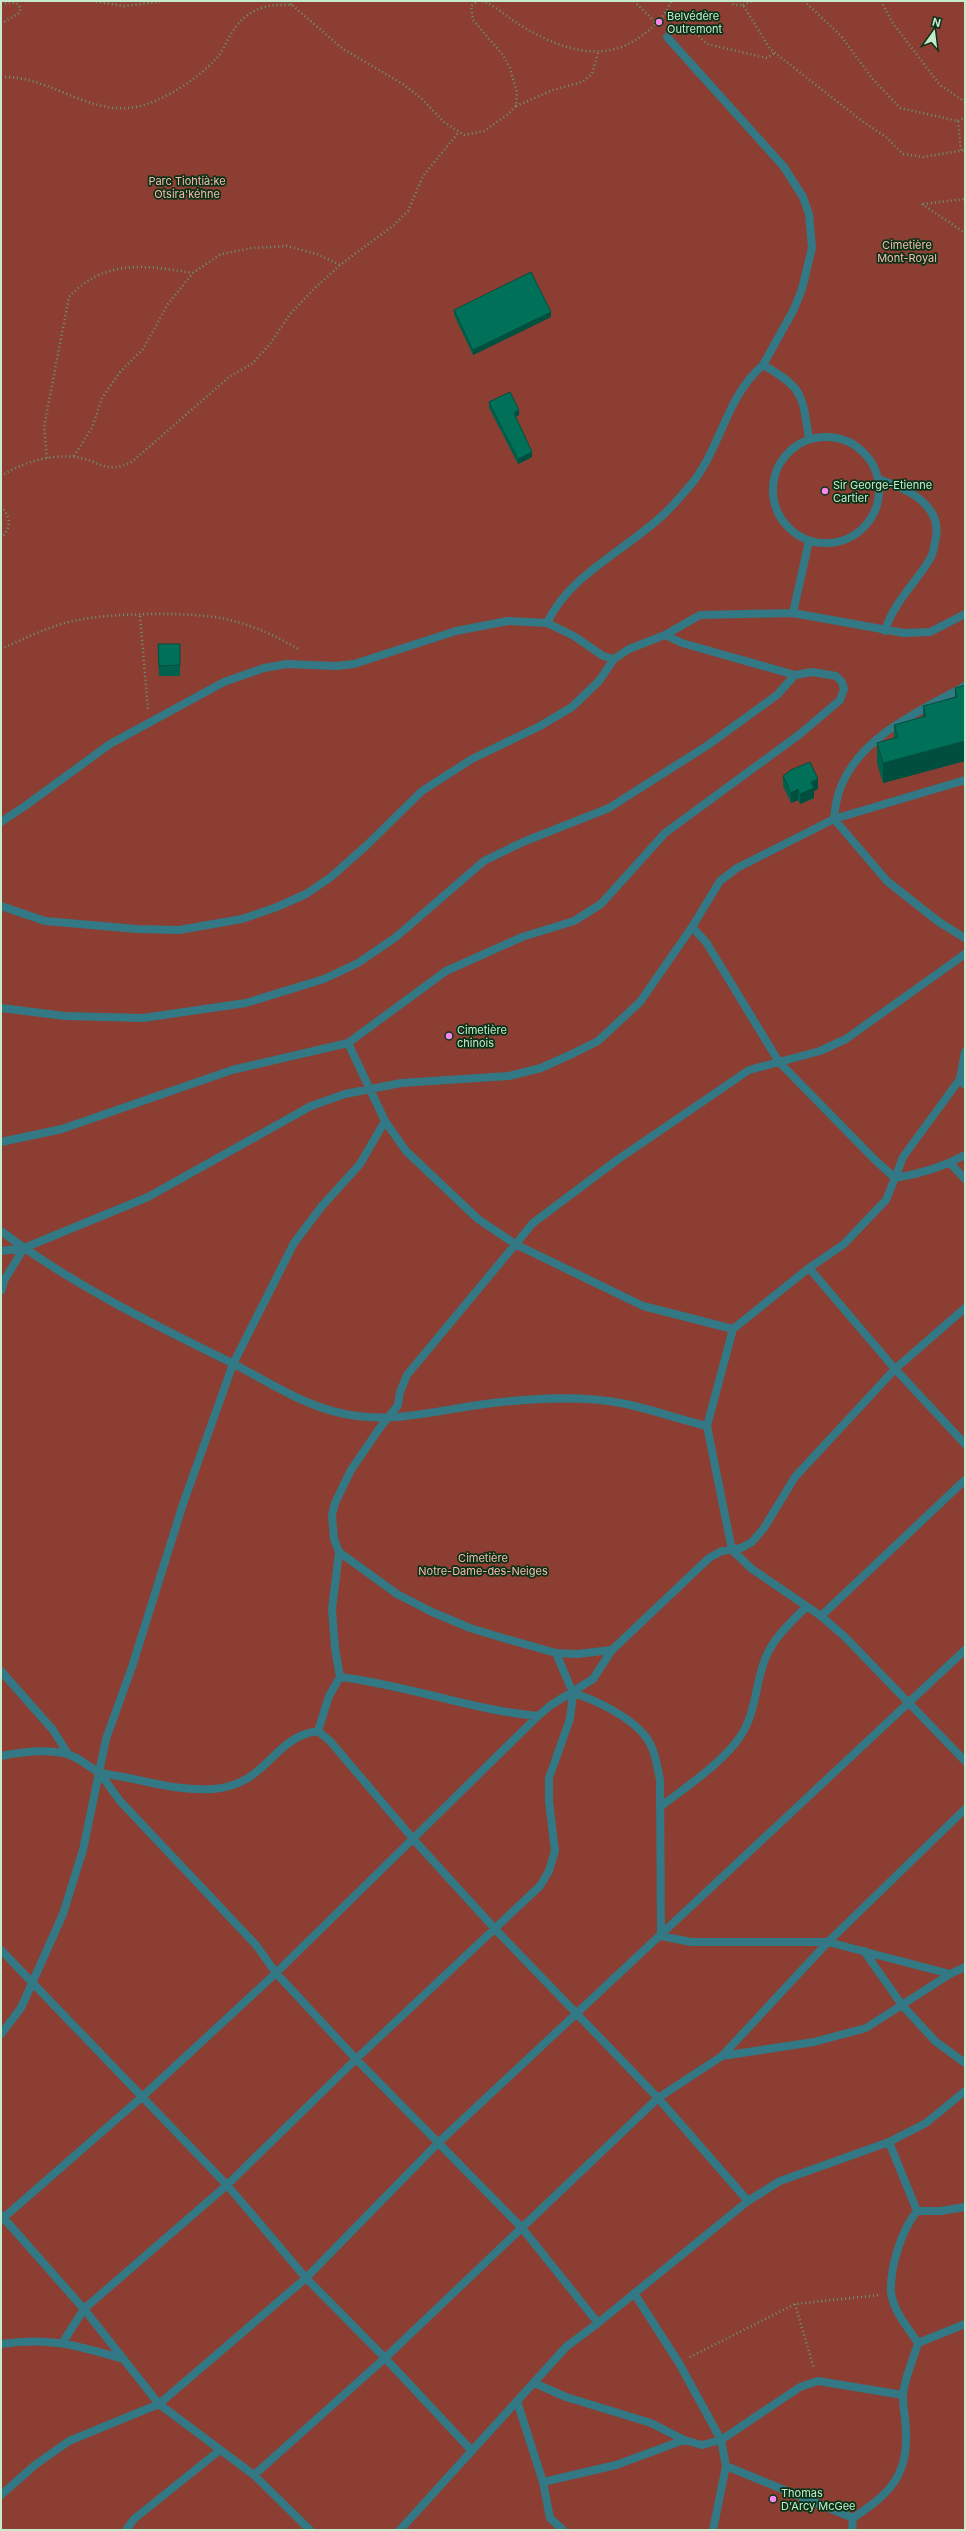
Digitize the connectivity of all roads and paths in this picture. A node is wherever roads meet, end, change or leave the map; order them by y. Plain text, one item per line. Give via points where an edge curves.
1 (92, 1) edge
2 (166, 1) edge
3 (288, 1) edge
4 (292, 1) edge
5 (478, 1) edge
6 (482, 1) edge
7 (634, 1) edge
8 (671, 1) edge
9 (730, 1) edge
10 (752, 1) edge
11 (804, 1) edge
12 (881, 1) edge
13 (1, 4) edge
14 (292, 5) junction
15 (743, 5) junction
16 (667, 12) junction
17 (656, 23) junction
18 (1, 24) edge
19 (667, 37) dead end
20 (598, 53) junction
21 (774, 53) junction
22 (1, 77) edge
23 (965, 102) edge
24 (516, 106) junction
25 (965, 117) edge
26 (958, 121) junction
27 (458, 133) junction
28 (960, 150) junction
29 (965, 150) edge
30 (965, 200) edge
31 (965, 233) edge
32 (340, 265) junction
33 (193, 273) junction
34 (763, 365) junction
35 (809, 439) junction
36 (74, 456) junction
37 (47, 458) junction
38 (1, 476) edge
39 (878, 479) junction
40 (1, 506) edge
41 (1, 539) edge
42 (809, 541) junction
43 (793, 613) junction
44 (965, 614) edge
45 (140, 616) junction
46 (547, 623) junction
47 (885, 632) junction
48 (665, 635) junction
49 (1, 649) edge
50 (614, 659) junction
51 (308, 665) junction
52 (795, 675) junction
53 (965, 686) edge
54 (150, 722) junction
55 (965, 780) edge
56 (834, 819) junction
57 (1, 822) edge
58 (1, 906) edge
59 (692, 927) junction
60 (965, 938) edge
61 (965, 954) edge
62 (1, 1008) edge
63 (348, 1043) junction
64 (965, 1052) edge
65 (779, 1062) junction
66 (962, 1082) edge
67 (370, 1088) junction
68 (384, 1121) junction
69 (1, 1142) edge
70 (965, 1155) edge
71 (950, 1163) junction
72 (895, 1178) junction
73 (965, 1179) edge
74 (1, 1231) edge
75 (515, 1244) junction
76 (24, 1248) junction
77 (1, 1251) edge
78 (809, 1268) junction
79 (1, 1291) edge
80 (965, 1308) edge
81 (733, 1329) junction
82 (233, 1364) junction
83 (895, 1369) junction
84 (392, 1416) junction
85 (706, 1426) junction
86 (965, 1444) edge
87 (965, 1480) edge
88 (732, 1550) junction
89 (339, 1552) junction
90 (806, 1607) junction
91 (821, 1616) junction
92 (612, 1650) junction
93 (965, 1650) edge
94 (556, 1653) junction
95 (1, 1671) edge
96 (340, 1677) junction
97 (573, 1693) junction
98 (909, 1702) junction
99 (538, 1716) junction
100 (318, 1731) junction
101 (68, 1754) junction
102 (1, 1756) edge
103 (965, 1761) edge
104 (99, 1772) junction
105 (660, 1807) junction
106 (965, 1809) edge
107 (414, 1840) junction
108 (496, 1930) junction
109 (661, 1936) junction
110 (828, 1942) junction
111 (1, 1950) edge
112 (864, 1952) junction
113 (965, 1967) edge
114 (276, 1973) junction
115 (950, 1974) junction
116 (34, 1982) junction
117 (902, 2005) junction
118 (578, 2014) junction
119 (1, 2034) edge
120 (722, 2056) junction
121 (356, 2059) junction
122 (965, 2063) edge
123 (965, 2091) edge
124 (143, 2096) junction
125 (658, 2098) junction
126 (439, 2142) junction
127 (889, 2142) junction
128 (227, 2185) junction
129 (748, 2201) junction
130 (965, 2207) edge
131 (917, 2211) junction
132 (2, 2218) edge
133 (522, 2228) junction
134 (306, 2278) junction
135 (634, 2293) junction
136 (891, 2293) junction
137 (795, 2304) junction
138 (84, 2309) junction
139 (598, 2323) junction
140 (965, 2324) edge
141 (63, 2342) junction
142 (918, 2343) junction
143 (1, 2344) edge
144 (120, 2358) junction
145 (385, 2358) junction
146 (679, 2363) junction
147 (818, 2381) junction
148 (534, 2383) junction
149 (903, 2394) junction
150 (518, 2401) junction
151 (159, 2404) junction
152 (684, 2440) junction
153 (721, 2440) junction
154 (220, 2450) junction
155 (472, 2451) junction
156 (726, 2466) junction
157 (254, 2475) junction
158 (543, 2482) junction
159 (1, 2495) edge
160 (853, 2518) junction
161 (126, 2530) edge
162 (310, 2530) edge
163 (400, 2530) edge
164 (562, 2530) edge
165 (713, 2530) edge
166 (852, 2530) edge

1 - 2 path via 124,6
3 - 14 path
4 - 14 path
5 - 24 path via 471,6 474,20 503,55 510,68 517,93
6 - 20 path via 548,40 574,50
7 - 17 path
8 - 16 path
9 - 15 path via 734,5
10 - 15 path
11 - 26 path via 841,36 872,78 900,108
12 - 23 path via 892,22 940,85
13 - 18 path via 11,2 18,4 21,9
14 - 22 path via 260,6 244,17 218,57 196,76 173,93 131,109 96,106 33,81
14 - 27 path via 343,49 403,84
15 - 21 path
16 - 17 path
16 - 21 path via 682,20 707,44 767,58
17 - 20 path via 630,44
19 - 34 lane via 784,167 803,197 809,214 812,248 804,282 794,309
20 - 24 path via 592,74 582,82 553,90
21 - 28 path via 886,137 903,154 923,157
24 - 27 path via 484,132 464,135
25 - 26 path
26 - 28 path
27 - 32 path via 423,176 408,211 394,225
28 - 29 path
30 - 31 path via 922,204
32 - 33 path via 317,254 287,246 252,248 221,254
32 - 36 path via 290,314 270,344 253,362 229,377 133,461 120,468 109,468
33 - 36 path via 168,304 143,349 120,372 102,398 92,428
33 - 37 path via 150,266 115,269 83,283 69,297 44,426
34 - 35 lane via 795,386 803,403
34 - 46 lane via 750,376 737,394 708,459 689,488 663,515 610,554 555,606
35 - 39 lane via 827,437 844,440 860,449 872,463
35 - 42 lane via 794,447 782,459 775,474 772,490 775,507 783,522 794,533
36 - 37 path
37 - 38 path via 17,466
39 - 42 lane via 879,495 875,511 867,524 855,535 841,542
39 - 47 lane via 902,487 924,501 935,519 936,536 931,558 890,616
40 - 41 path via 10,518 10,527
42 - 43 lane
43 - 47 lane
43 - 48 lane via 700,615
44 - 47 lane via 930,632
45 - 49 path via 78,620 33,634
45 - 51 path via 207,616 230,620 276,636 301,651
45 - 54 path
46 - 50 lane via 574,636 603,656
46 - 51 lane via 508,621 480,625 354,664
48 - 50 lane via 629,649
48 - 52 lane via 682,643
50 - 58 lane via 599,681 572,707 540,726 472,759 422,791 330,877 306,894 277,907 242,919 179,930 45,921
51 - 54 lane via 287,664 242,674
52 - 62 lane via 777,694 721,736 609,808 523,842 484,861 396,937 358,963 324,979 246,1003 143,1018 65,1016
52 - 63 lane via 812,672 836,676 844,689 840,700 800,734 665,833 601,904 574,921 522,937 446,971
53 - 56 lane via 879,737 856,761 842,783
54 - 57 lane via 110,744
55 - 56 lane
56 - 59 lane via 737,868 720,882
56 - 60 lane via 887,881 939,922
59 - 65 lane via 706,942
59 - 67 lane via 640,1002 622,1022 591,1045 541,1068 509,1076 402,1083
61 - 65 lane via 846,1039 820,1051
63 - 67 lane
63 - 69 lane via 232,1070 62,1129
64 - 66 lane
65 - 72 lane via 874,1160
65 - 75 lane via 749,1070 630,1151 533,1223
66 - 72 lane via 903,1157
67 - 68 lane
67 - 76 lane via 311,1106 148,1197
68 - 75 lane via 406,1151 478,1220
68 - 82 lane via 360,1164 322,1206 294,1243
70 - 71 lane
71 - 72 lane
71 - 73 lane
72 - 78 lane via 886,1200 868,1220 844,1244
74 - 76 lane
75 - 81 lane via 643,1306
75 - 84 lane via 407,1375
76 - 77 lane
76 - 79 lane via 5,1279
76 - 82 lane via 143,1318
78 - 81 lane
78 - 83 lane
80 - 83 lane
81 - 85 lane
82 - 84 lane via 294,1398 327,1410 358,1416
82 - 104 lane via 183,1504 132,1667 106,1739
83 - 86 lane
83 - 88 lane via 795,1477 764,1528 752,1542
84 - 85 lane via 492,1403 581,1399 624,1404
84 - 89 lane via 379,1429 351,1470 335,1503 332,1515 334,1539
85 - 88 lane
87 - 91 lane
88 - 90 lane via 752,1568
88 - 92 lane via 722,1551 709,1558
89 - 94 lane via 397,1594 432,1612 470,1628
89 - 96 lane via 332,1609
90 - 91 lane
90 - 105 lane via 773,1643 763,1664 754,1707 740,1736 721,1758
91 - 98 lane
92 - 94 lane via 577,1654
92 - 97 lane via 593,1679
93 - 98 lane
94 - 97 lane
95 - 101 lane via 53,1730
96 - 99 lane via 379,1682 475,1706
96 - 100 lane via 329,1696
97 - 99 lane via 551,1705
97 - 105 lane via 595,1699 616,1712 646,1737 656,1759 660,1780
97 - 108 lane via 570,1718 549,1778 548,1801 555,1851 549,1871 540,1886
98 - 103 lane
98 - 109 lane
99 - 107 lane
100 - 104 lane via 303,1733 291,1740 259,1772 237,1785 185,1790
100 - 107 lane via 330,1741
101 - 102 lane via 38,1752
101 - 104 lane
104 - 114 lane via 120,1801 256,1945
104 - 116 lane via 83,1850 65,1907
105 - 109 lane
106 - 110 lane
107 - 108 lane
107 - 114 lane
108 - 118 lane
108 - 121 lane
109 - 110 lane via 692,1942
109 - 118 lane
110 - 112 lane
110 - 120 lane
111 - 116 lane
112 - 115 lane
112 - 117 lane
113 - 115 lane
114 - 121 lane
114 - 124 lane
115 - 117 lane
116 - 119 lane via 21,2008
116 - 124 lane
117 - 120 lane via 866,2028 814,2042
117 - 122 lane via 935,2041
118 - 125 lane
118 - 126 lane
120 - 125 lane
121 - 126 lane
121 - 128 lane
123 - 127 lane via 926,2122
124 - 128 lane
124 - 132 lane
125 - 129 lane
125 - 133 lane
126 - 133 lane
126 - 134 lane
127 - 129 lane via 780,2181
127 - 131 lane
128 - 134 lane
128 - 138 lane
129 - 135 lane
130 - 131 lane
131 - 136 lane via 909,2221 902,2239
132 - 138 lane
133 - 139 lane
133 - 145 lane
134 - 145 lane
134 - 151 lane
135 - 139 lane
135 - 146 lane
136 - 137 path
136 - 142 lane via 899,2314
137 - 146 path
137 - 147 path
138 - 141 lane
138 - 144 lane
139 - 148 lane via 566,2347
140 - 142 lane
141 - 143 lane via 27,2340
141 - 144 lane
142 - 149 lane
144 - 151 lane
145 - 155 lane
145 - 157 lane
146 - 153 lane
147 - 149 lane
147 - 153 lane via 800,2387
148 - 150 lane
148 - 152 lane via 566,2397 651,2423
149 - 160 lane via 906,2434 904,2458 898,2475 881,2499
150 - 155 lane
150 - 158 lane
151 - 154 lane
151 - 159 lane via 69,2441 35,2465
152 - 153 lane via 702,2445
152 - 158 lane via 616,2465
153 - 156 lane
154 - 157 lane
154 - 161 lane via 134,2519
155 - 163 lane
156 - 160 lane
156 - 165 lane
157 - 162 lane
158 - 164 lane via 550,2518
160 - 166 lane

